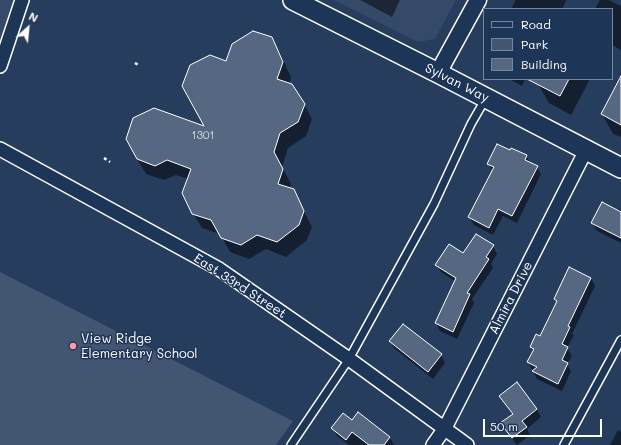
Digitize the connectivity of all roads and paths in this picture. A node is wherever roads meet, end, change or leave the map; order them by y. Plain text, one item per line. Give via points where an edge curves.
1 (22, 0) edge
2 (293, 0) edge
3 (478, 0) edge
4 (135, 63) dead end
5 (0, 66) edge
6 (140, 66) dead end
7 (438, 73) junction
8 (486, 98) junction
9 (0, 150) edge
10 (586, 150) junction
11 (104, 158) dead end
12 (110, 162) dead end
13 (621, 168) edge
14 (621, 340) edge
15 (349, 359) junction
16 (445, 428) junction
17 (291, 445) edge
18 (433, 445) edge
19 (467, 445) edge
20 (564, 445) edge

1 - 5 street
2 - 7 main road, Sylvan Way
3 - 7 street
4 - 6 path
7 - 8 main road, Sylvan Way
8 - 10 main road, Sylvan Way
8 - 15 lane via 471,124 434,204
9 - 15 street, East 33rd Street via 219,269
10 - 13 main road, Sylvan Way
10 - 16 street, Almira Drive
11 - 12 path
14 - 20 lane
15 - 16 street, East 33rd Street
15 - 17 lane
16 - 18 street, Almira Drive
16 - 19 street, East 33rd Street

